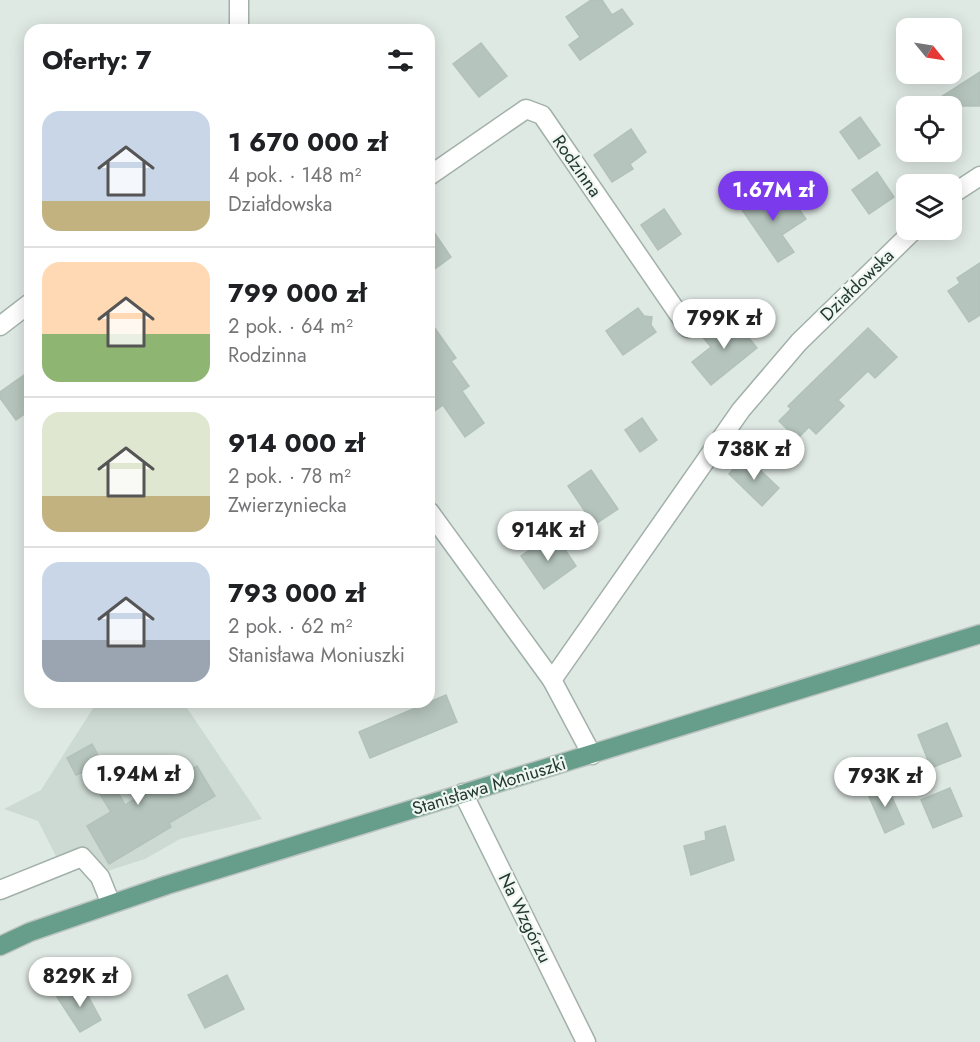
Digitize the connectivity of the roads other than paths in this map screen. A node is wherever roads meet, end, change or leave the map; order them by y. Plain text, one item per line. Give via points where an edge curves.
1 (239, 0) edge
2 (239, 24) edge
3 (435, 172) edge
4 (980, 176) edge
5 (962, 188) edge
6 (904, 240) edge
7 (24, 308) edge
8 (0, 326) edge
9 (688, 328) dead end
10 (435, 519) edge
11 (980, 634) edge
12 (552, 680) junction
13 (592, 755) junction
14 (463, 794) junction
15 (0, 890) edge
16 (111, 904) junction
17 (0, 946) edge
18 (586, 1042) edge

1 - 2 street
3 - 9 street, Rodzinna via 526,109 542,115
4 - 5 street
6 - 12 street, Działdowska via 799,342 741,410
7 - 8 street
10 - 12 street
11 - 13 main road, Stanisława Moniuszki
12 - 13 street
13 - 14 main road, Stanisława Moniuszki
14 - 16 main road, Stanisława Moniuszki
14 - 18 street, Na Wzgórzu
15 - 16 street via 82,857 100,877
16 - 17 main road, Stanisława Moniuszki

